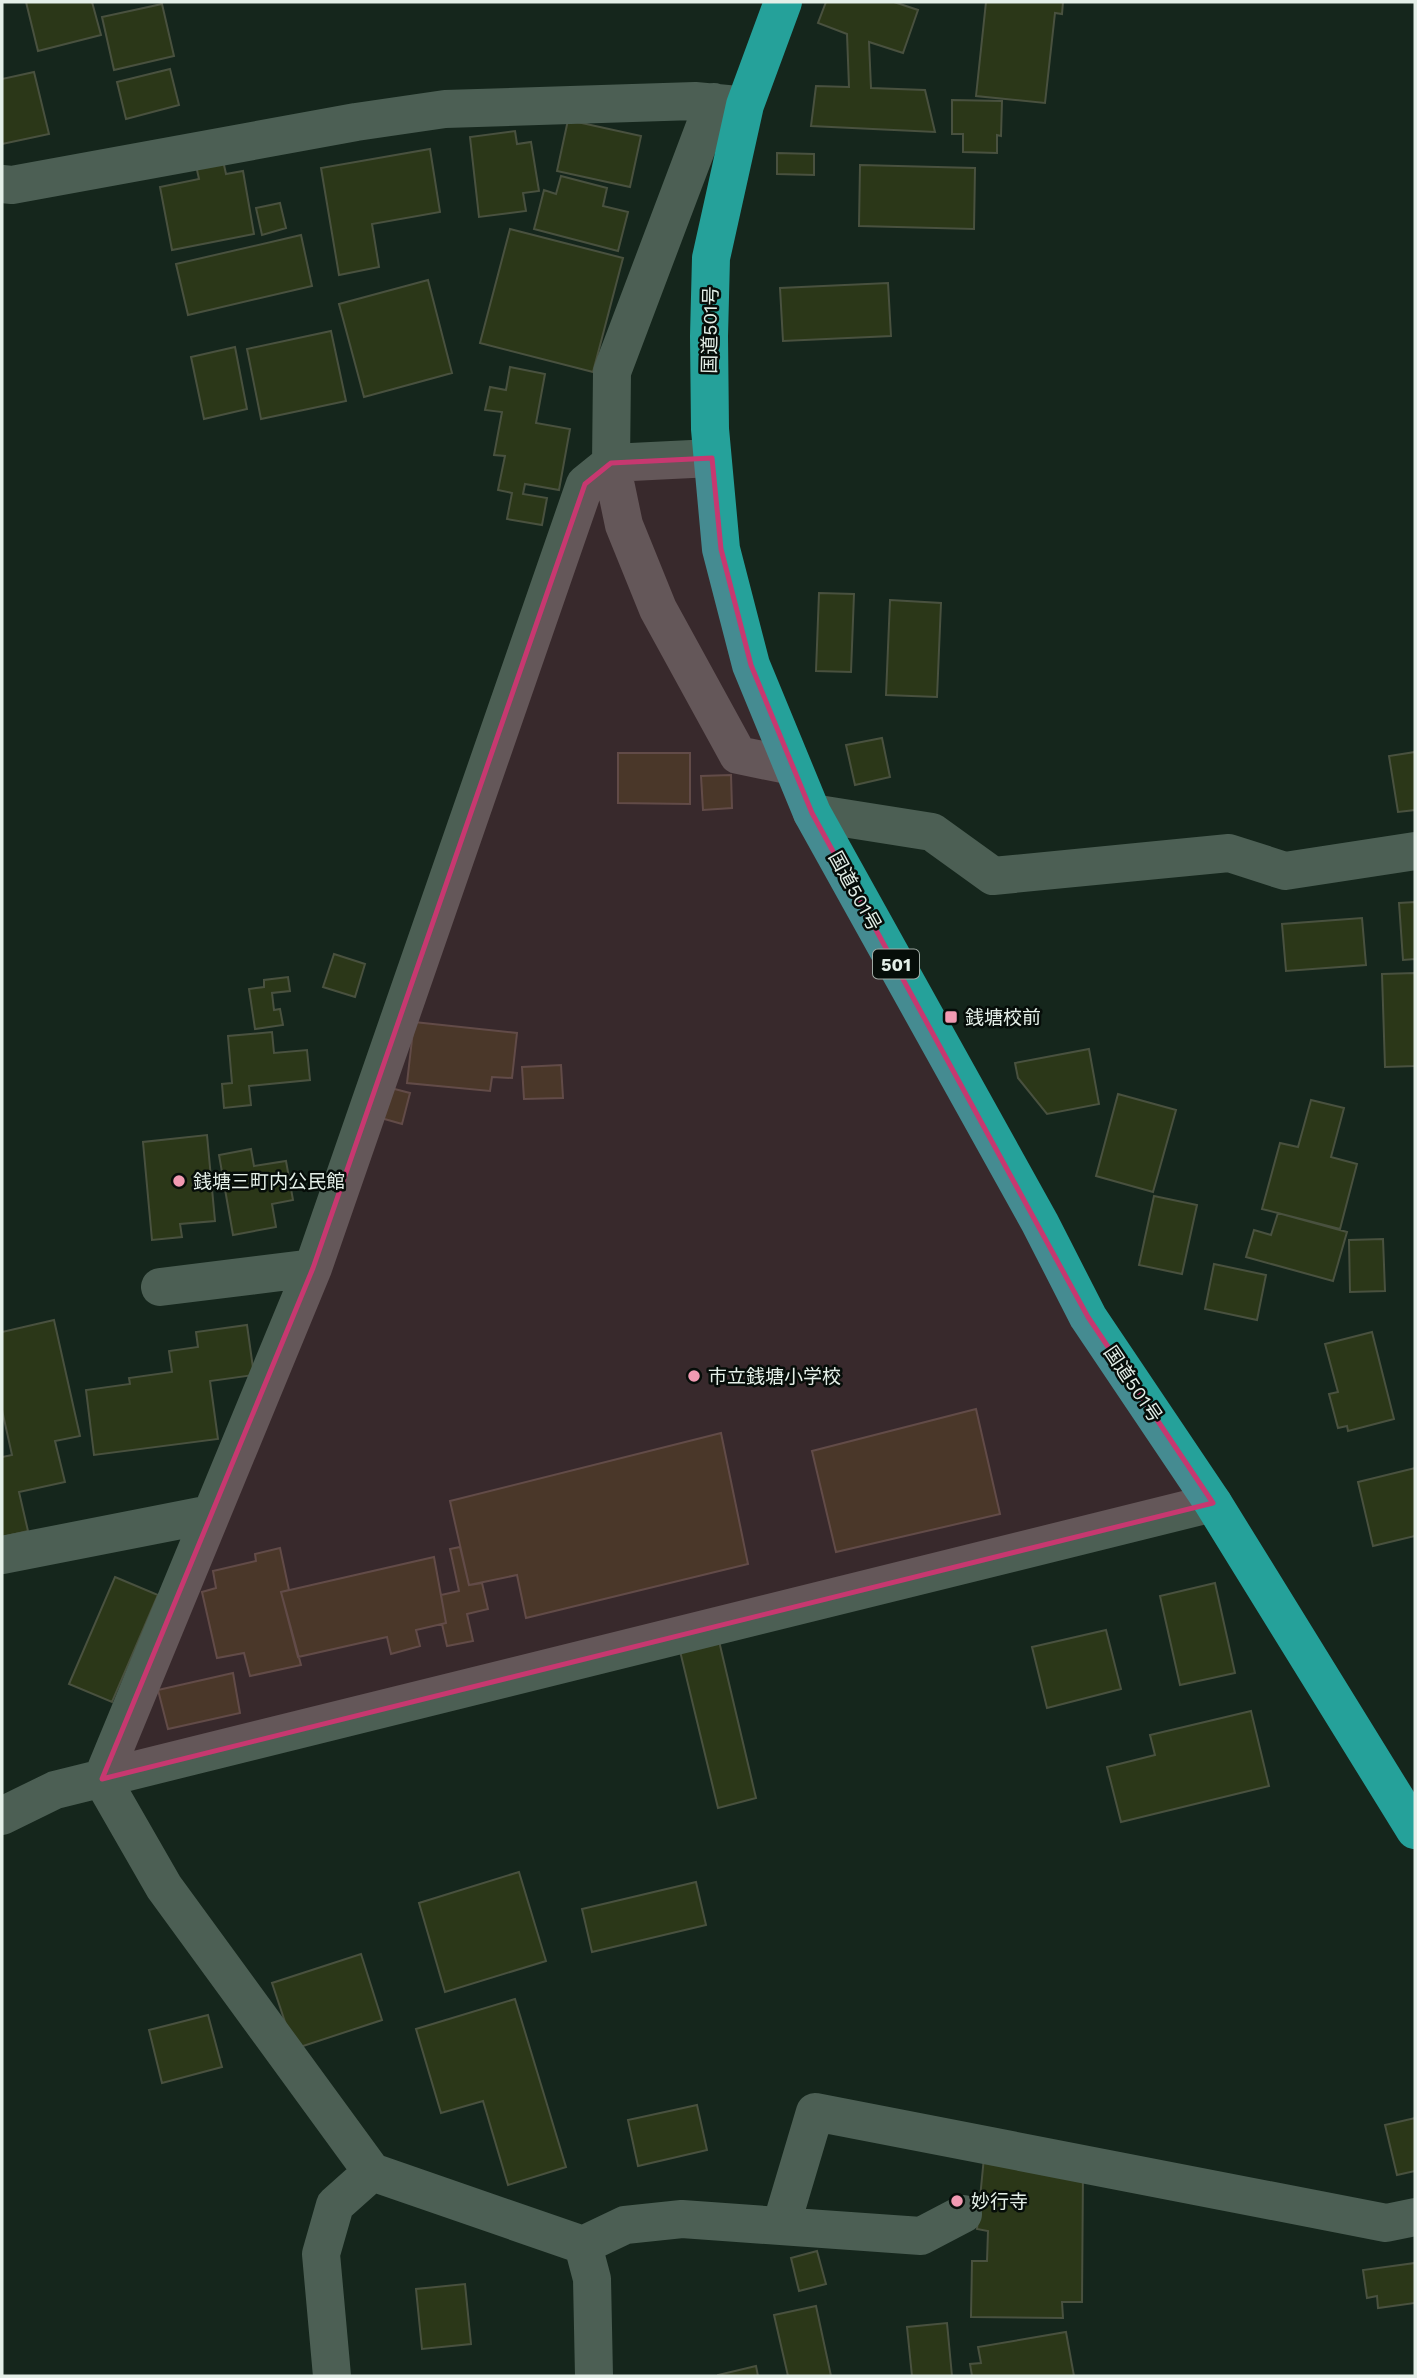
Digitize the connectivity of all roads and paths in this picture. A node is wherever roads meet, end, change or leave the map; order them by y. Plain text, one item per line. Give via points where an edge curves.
1 (783, 2) edge
2 (729, 104) junction
3 (2, 184) edge
4 (712, 458) junction
5 (611, 463) junction
6 (792, 766) junction
7 (811, 813) junction
8 (1415, 851) edge
9 (313, 1268) junction
10 (160, 1287) dead end
11 (1213, 1503) junction
12 (211, 1514) junction
13 (2, 1555) edge
14 (102, 1779) junction
15 (2, 1816) edge
16 (1415, 1830) edge
17 (372, 2172) junction
18 (963, 2214) dead end
19 (1415, 2217) edge
20 (781, 2226) junction
21 (583, 2245) junction
22 (332, 2376) edge
23 (594, 2376) edge

1 - 2 highway, 国道501号 / 501
2 - 3 street via 695,100 445,109
2 - 4 highway, 国道501号 / 501 via 711,258
2 - 5 street via 612,372
4 - 5 street
4 - 6 highway, 国道501号 / 501 via 721,549 747,653
5 - 6 street via 624,525 658,609 738,755
5 - 9 street via 585,484
6 - 7 highway, 国道501号 / 501
7 - 8 street via 932,832 992,876 1229,853 1284,871
7 - 11 highway, 国道501号 / 501 via 1088,1317
9 - 10 street
9 - 12 street
11 - 14 street
11 - 16 highway, 国道501号 / 501
12 - 13 street
12 - 14 street
14 - 15 street via 55,1790
14 - 17 street via 164,1887
17 - 21 street
17 - 22 street via 335,2205 321,2254
18 - 20 street via 921,2236
19 - 20 street via 1386,2223 814,2112
20 - 21 street via 682,2219 625,2225
21 - 23 street via 592,2280

